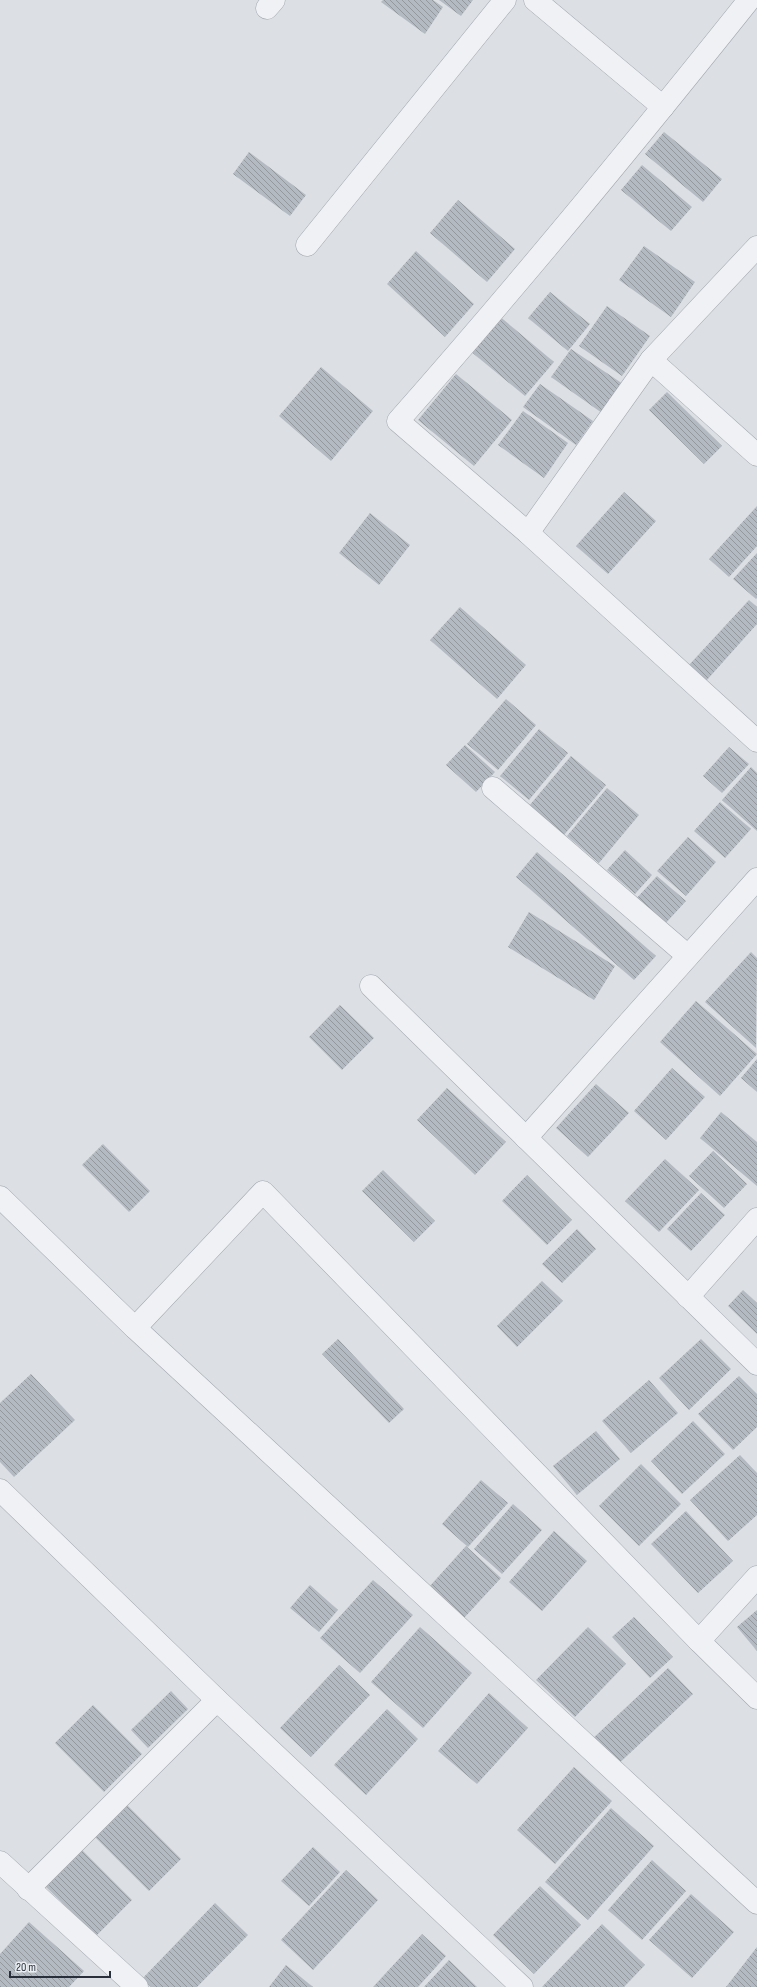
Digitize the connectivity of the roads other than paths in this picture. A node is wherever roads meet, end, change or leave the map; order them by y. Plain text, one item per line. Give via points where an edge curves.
1 (506, 0) edge
2 (535, 0) edge
3 (748, 0) edge
4 (663, 108) junction
5 (307, 245) dead end
6 (757, 247) edge
7 (651, 360) junction
8 (757, 455) edge
9 (528, 533) junction
10 (757, 741) edge
11 (493, 788) dead end
12 (757, 879) edge
13 (688, 956) junction
14 (371, 986) dead end
15 (526, 1138) junction
16 (0, 1197) edge
17 (757, 1219) edge
18 (688, 1297) junction
19 (136, 1328) junction
20 (757, 1364) edge
21 (0, 1490) edge
22 (757, 1577) edge
23 (700, 1641) junction
24 (757, 1698) edge
25 (217, 1700) junction
26 (0, 1862) edge
27 (28, 1889) junction
28 (757, 1903) edge
29 (137, 1987) edge
30 (522, 1987) edge

1 - 5 street
2 - 4 street
3 - 4 street
4 - 9 street via 489,317 398,421
6 - 7 street
7 - 8 street
7 - 9 street
9 - 10 street
11 - 13 street
12 - 13 street
13 - 15 street
14 - 15 street
15 - 18 street
16 - 19 street
17 - 18 street
18 - 20 street
19 - 23 street via 263,1192
19 - 28 street
21 - 25 street
22 - 23 street
23 - 24 street
25 - 27 street
25 - 30 street
26 - 27 street
27 - 29 street

